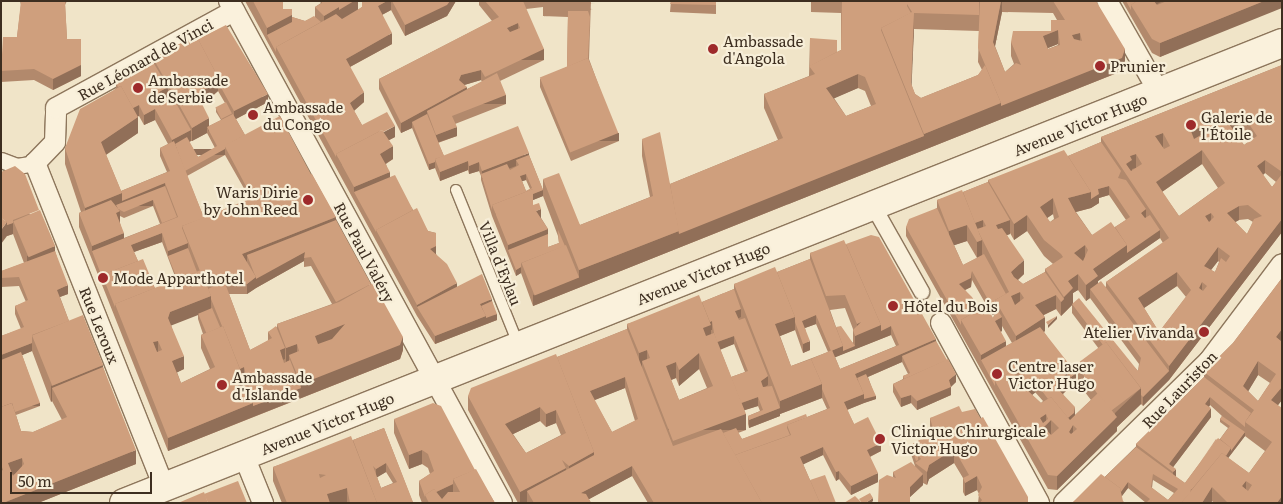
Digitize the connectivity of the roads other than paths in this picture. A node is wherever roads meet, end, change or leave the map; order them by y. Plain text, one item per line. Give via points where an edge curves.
1 (1107, 1) edge
2 (231, 6) edge
3 (1282, 44) edge
4 (1159, 92) junction
5 (1, 160) edge
6 (35, 163) junction
7 (456, 190) dead end
8 (872, 206) junction
9 (1282, 264) edge
10 (920, 291) dead end
11 (942, 324) dead end
12 (519, 346) junction
13 (434, 380) junction
14 (244, 456) junction
15 (164, 487) junction
16 (124, 503) edge
17 (263, 503) edge
18 (502, 503) edge
19 (1040, 503) edge
20 (1064, 503) edge

1 - 4 street
2 - 6 street, Rue Léonard de Vinci via 56,108 55,142
2 - 13 street, Rue Paul Valéry
3 - 4 main road, Avenue Victor Hugo
4 - 8 main road, Avenue Victor Hugo
5 - 6 street via 17,166
6 - 15 street, Rue Leroux
7 - 12 lane, Villa d'Eylau
8 - 10 street
8 - 12 main road, Avenue Victor Hugo
9 - 20 street, Rue Lauriston via 1209,361 1138,422
11 - 19 street
12 - 13 main road, Avenue Victor Hugo
13 - 14 main road, Avenue Victor Hugo
13 - 18 street, Rue Paul Valéry
14 - 15 main road, Avenue Victor Hugo
14 - 17 street
15 - 16 main road, Avenue Victor Hugo

